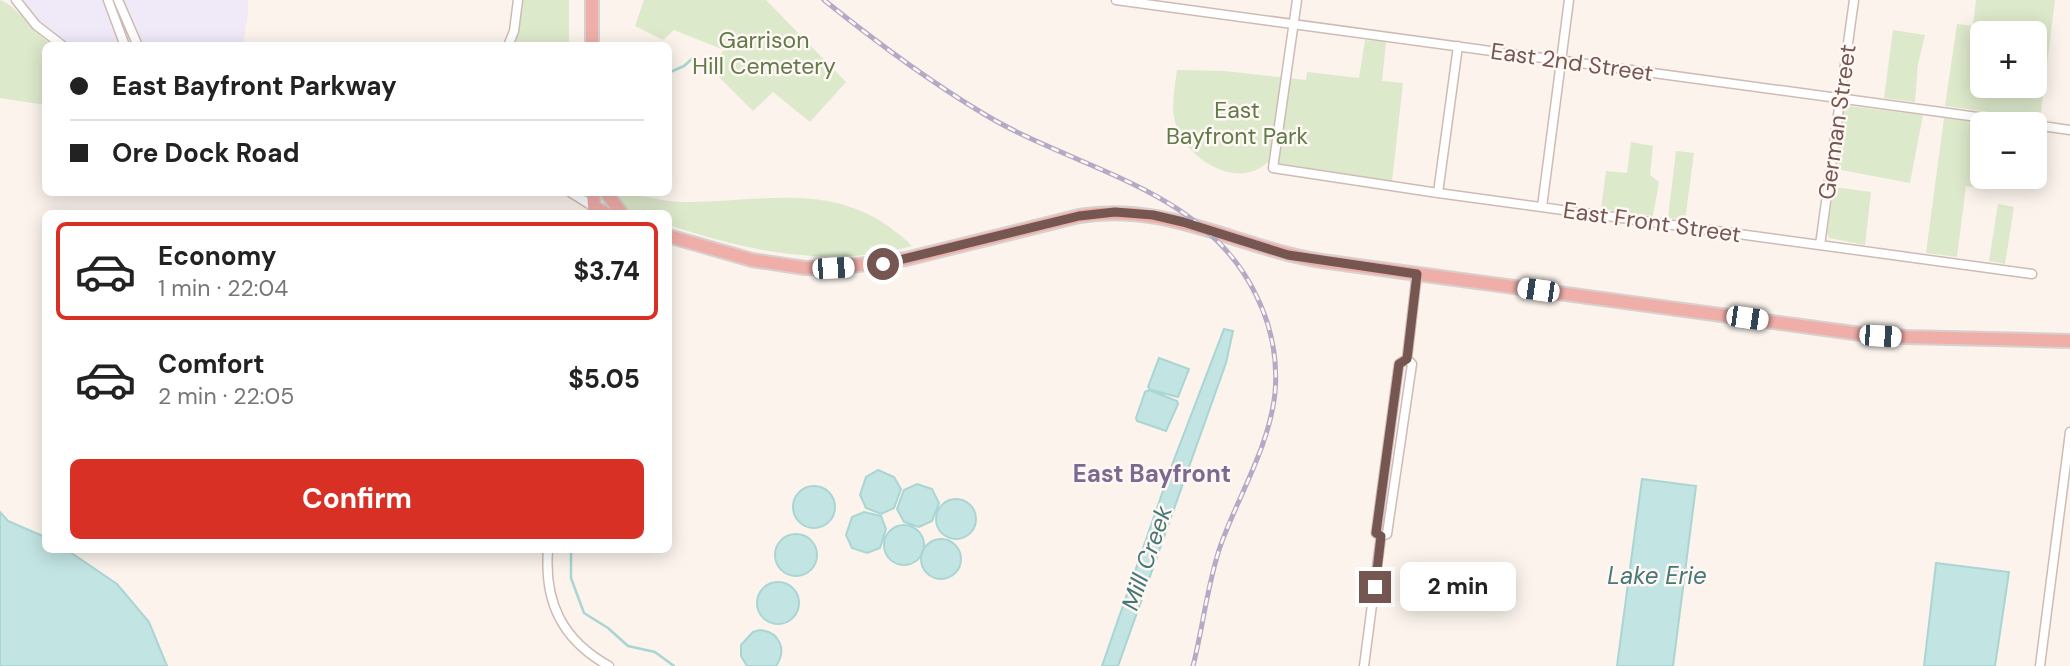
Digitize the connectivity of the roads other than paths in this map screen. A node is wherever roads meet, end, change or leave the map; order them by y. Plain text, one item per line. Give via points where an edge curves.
1 (16, 0) edge
2 (108, 0) edge
3 (118, 0) edge
4 (519, 0) edge
5 (592, 0) edge
6 (1116, 0) edge
7 (1297, 0) edge
8 (1569, 0) edge
9 (1854, 0) edge
10 (1294, 24) junction
11 (58, 42) edge
12 (124, 42) edge
13 (136, 42) edge
14 (510, 42) edge
15 (592, 42) edge
16 (1458, 46) junction
17 (1561, 61) junction
18 (1840, 99) junction
19 (1970, 116) edge
20 (2047, 127) edge
21 (2070, 130) edge
22 (1438, 193) junction
23 (576, 196) edge
24 (1542, 207) junction
25 (595, 210) edge
26 (672, 237) edge
27 (1820, 245) junction
28 (1417, 274) junction
29 (2032, 274) dead end
30 (2070, 341) edge
31 (2070, 432) edge
32 (548, 553) edge
33 (609, 666) edge
34 (1364, 666) edge
35 (2040, 666) edge

1 - 11 street
2 - 12 street
3 - 13 street
4 - 14 street
5 - 15 highway
6 - 10 street, East 2nd Street
7 - 10 street
8 - 17 street
9 - 18 street, German Street
10 - 16 street, East 2nd Street
10 - 22 street, East Front Street via 1273,167
16 - 17 street, East 2nd Street
16 - 22 street
17 - 18 street, East 2nd Street
17 - 24 street
18 - 19 street, East 2nd Street
18 - 27 street, German Street
20 - 21 street
22 - 24 street, East Front Street
23 - 25 street
24 - 27 street, East Front Street
26 - 28 highway via 776,264 858,267 906,260 1079,216 1133,212 1183,222 1288,255
27 - 29 street, East Front Street
28 - 30 highway via 1861,334
28 - 34 street via 1407,359 1412,364 1387,534 1381,536
31 - 35 street
32 - 33 street via 548,589 560,620 578,644

